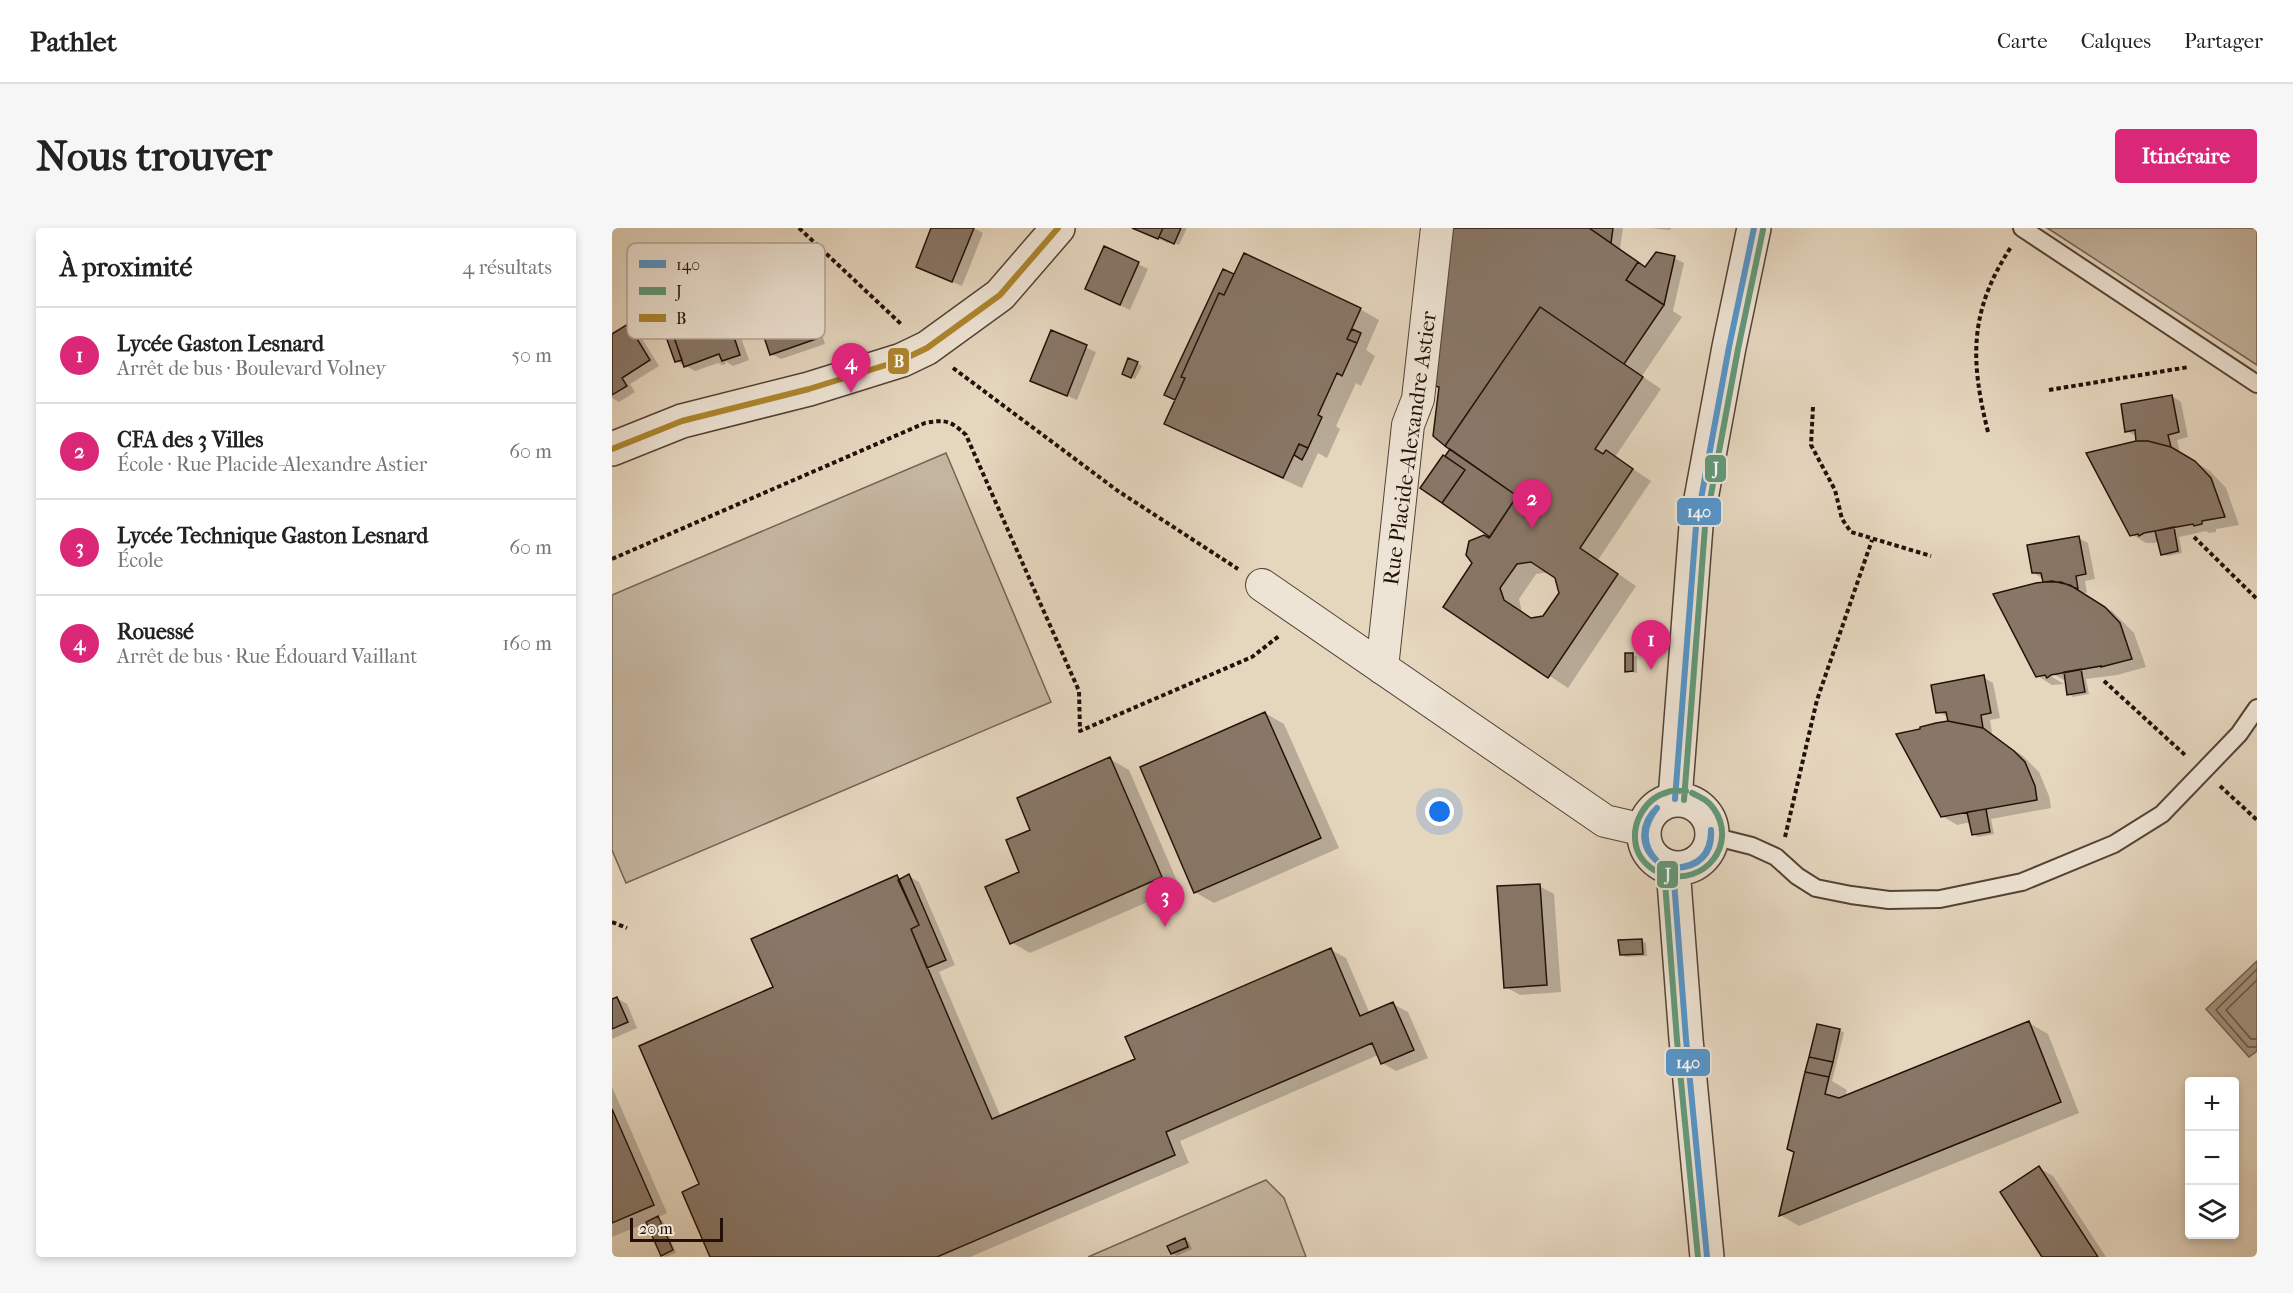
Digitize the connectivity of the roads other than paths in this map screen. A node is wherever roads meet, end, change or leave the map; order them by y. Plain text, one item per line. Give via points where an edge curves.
1 (1437, 228) edge
2 (1754, 228) edge
3 (2023, 229) edge
4 (1050, 231) edge
5 (2257, 384) edge
6 (612, 449) edge
7 (1262, 585) road end
8 (1382, 668) junction
9 (2257, 708) edge
10 (1675, 799) junction
11 (1644, 830) junction
12 (1712, 836) junction
13 (1673, 868) junction
14 (1707, 1257) edge

1 - 8 street, Rue Placide-Alexandre Astier via 1418,399 1408,425
2 - 10 street via 1696,526
3 - 5 lane
4 - 6 street via 1000,295 927,348 902,360 809,389 682,421
7 - 8 street
8 - 11 street via 1605,821
9 - 12 lane via 2239,734 2162,814 2114,844 2022,882 1940,899 1851,896 1816,888 1776,856
10 - 11 street via 1654,809
10 - 12 street via 1698,805 1711,825
11 - 13 street via 1648,851 1654,859
12 - 13 street via 1710,848 1695,864
13 - 14 street

